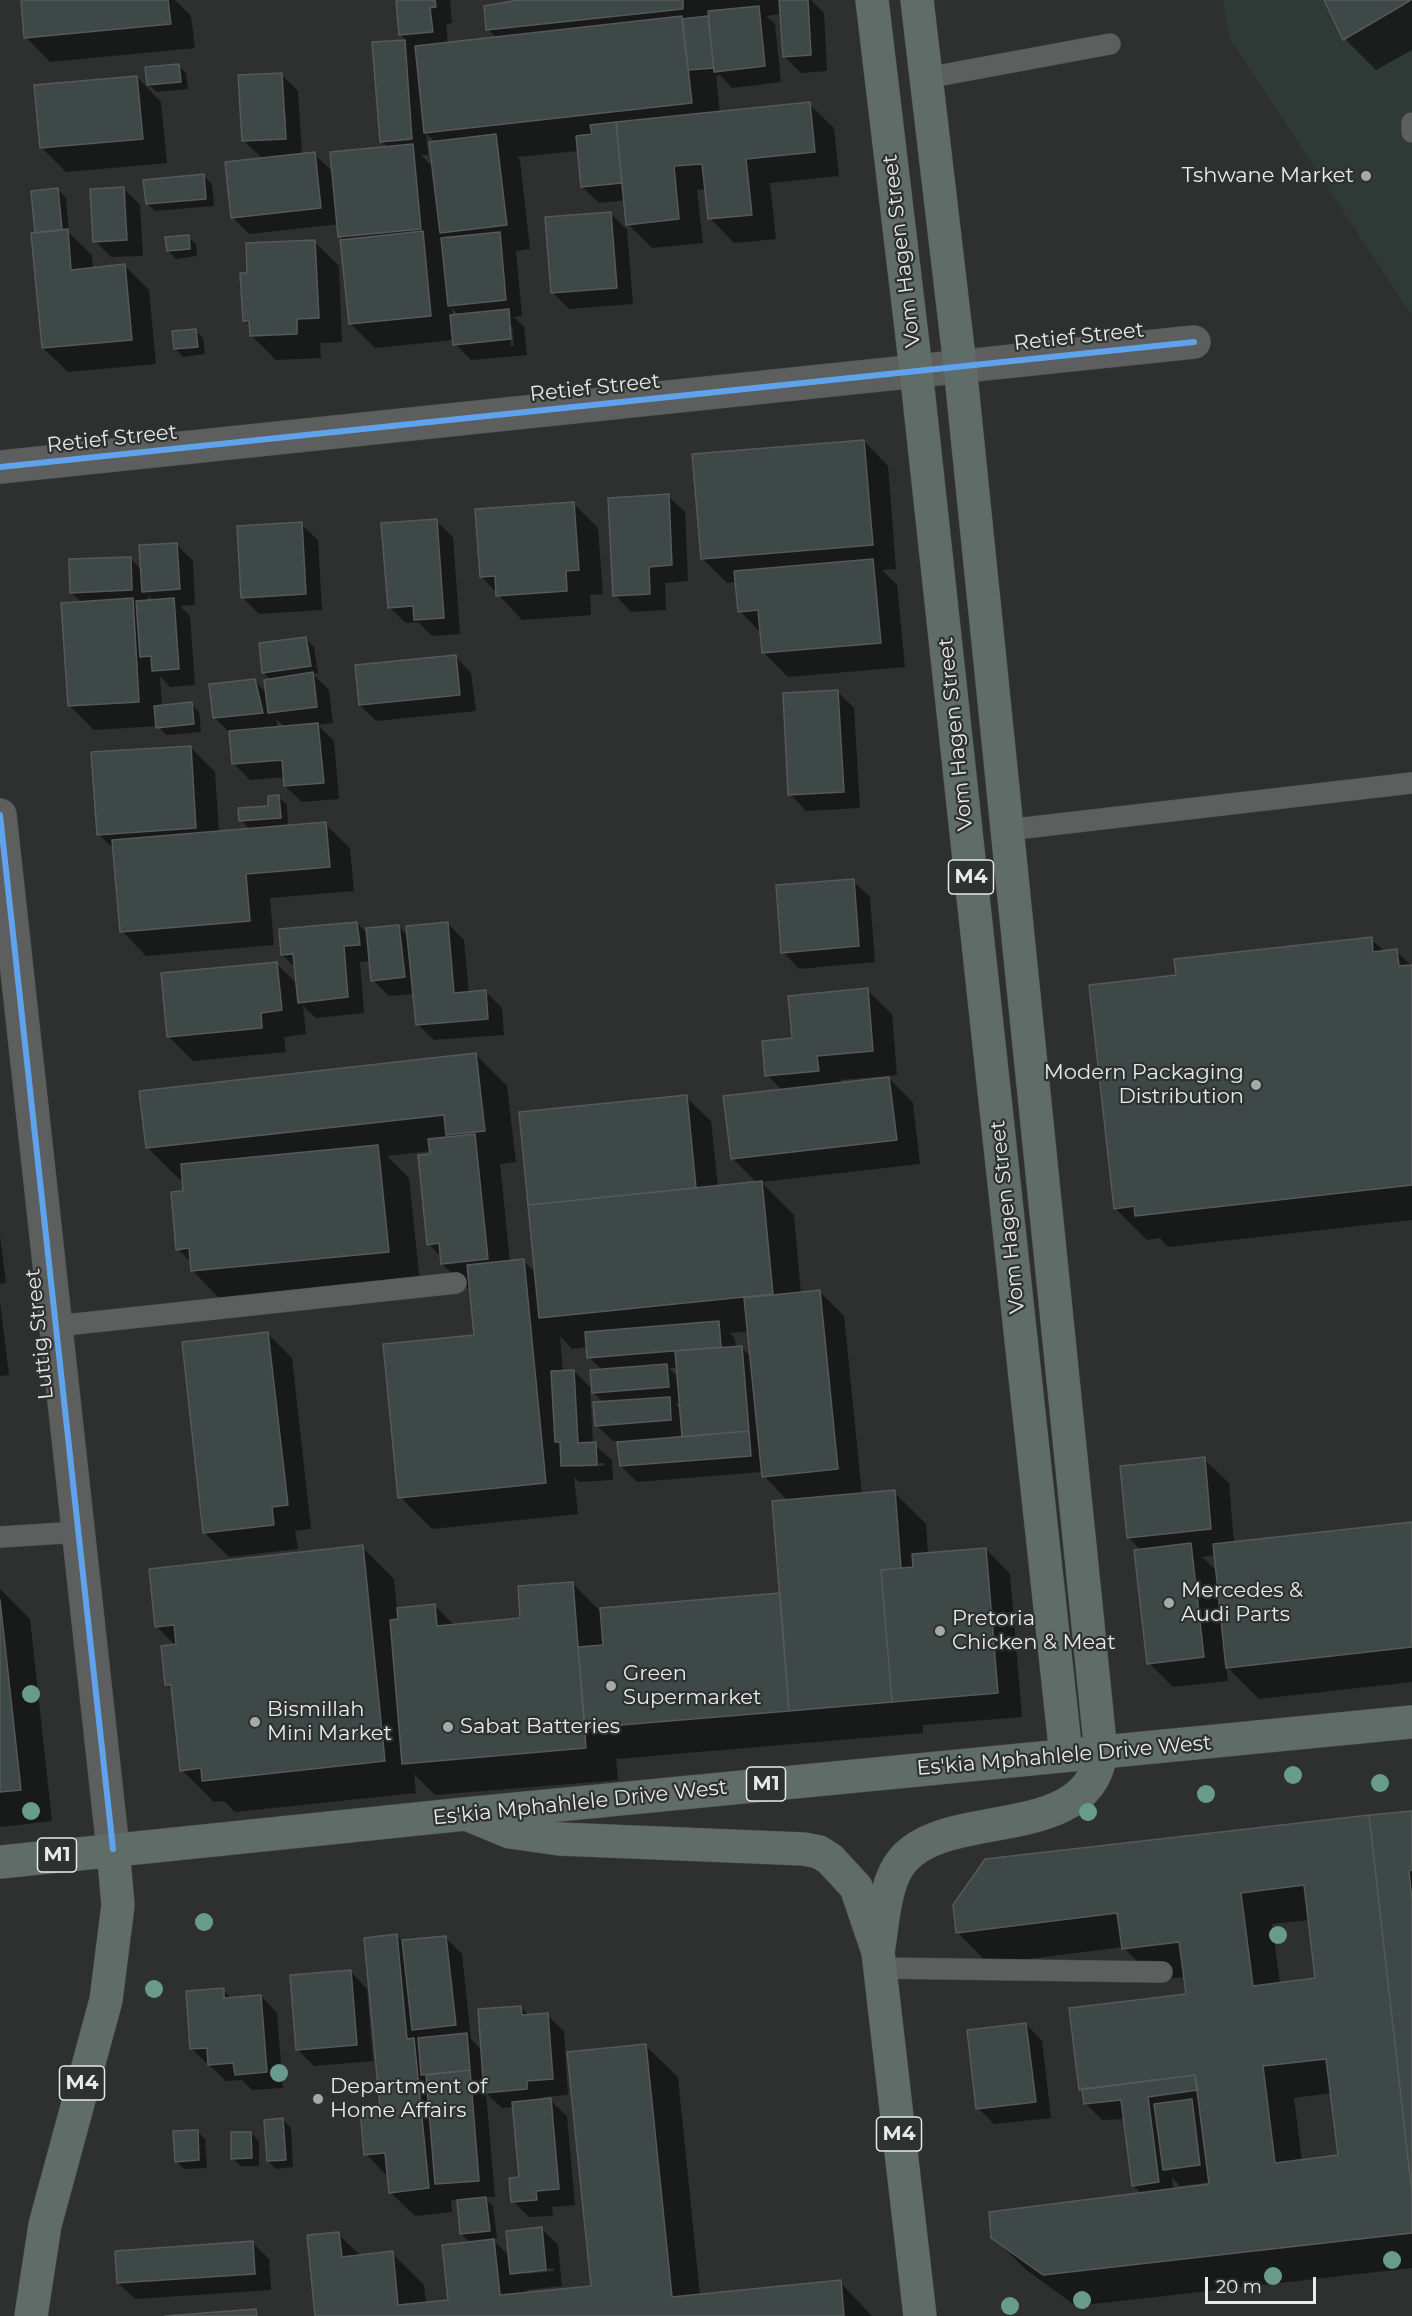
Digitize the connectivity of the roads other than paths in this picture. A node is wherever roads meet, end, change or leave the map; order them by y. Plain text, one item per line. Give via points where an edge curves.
1 (872, 0) edge
2 (917, 0) edge
3 (1110, 44) dead end
4 (926, 78) junction
5 (1412, 123) edge
6 (1412, 132) edge
7 (1194, 342) dead end
8 (960, 366) junction
9 (916, 370) junction
10 (0, 467) edge
11 (1412, 783) edge
12 (1, 829) edge
13 (1007, 830) junction
14 (456, 1283) dead end
15 (56, 1326) junction
16 (79, 1532) junction
17 (0, 1537) edge
18 (1412, 1722) edge
19 (1101, 1753) junction
20 (1066, 1755) junction
21 (465, 1814) junction
22 (113, 1849) junction
23 (0, 1862) edge
24 (879, 1960) junction
25 (1162, 1972) dead end
26 (31, 2316) edge
27 (920, 2316) edge

1 - 9 main road, Vom Hagen Street / M4
2 - 4 main road, Vom Hagen Street / M4
3 - 4 lane
4 - 8 main road, Vom Hagen Street / M4
5 - 6 lane
7 - 8 street, Retief Street
8 - 9 street, Retief Street
8 - 13 main road, Vom Hagen Street / M4
9 - 10 street, Retief Street
9 - 20 main road, Vom Hagen Street / M4
11 - 13 lane
12 - 15 street, Luttig Street
13 - 19 main road, Vom Hagen Street / M4
14 - 15 lane
15 - 16 street, Luttig Street
16 - 17 lane
16 - 22 street, Luttig Street
18 - 19 main road, Es'kia Mphahlele Drive West / M1
19 - 20 main road, Es'kia Mphahlele Drive West / M1
19 - 24 main road via 1094,1778 1069,1802 1037,1815 936,1838 902,1860 892,1877
20 - 21 main road, Es'kia Mphahlele Drive West / M1
21 - 22 main road, Es'kia Mphahlele Drive West / M1
21 - 24 main road via 510,1832 560,1839 819,1852 856,1887
22 - 23 main road, Es'kia Mphahlele Drive West / M1
22 - 26 main road, M4 via 117,1905 106,2000 45,2225
24 - 25 lane
24 - 27 main road, M4

